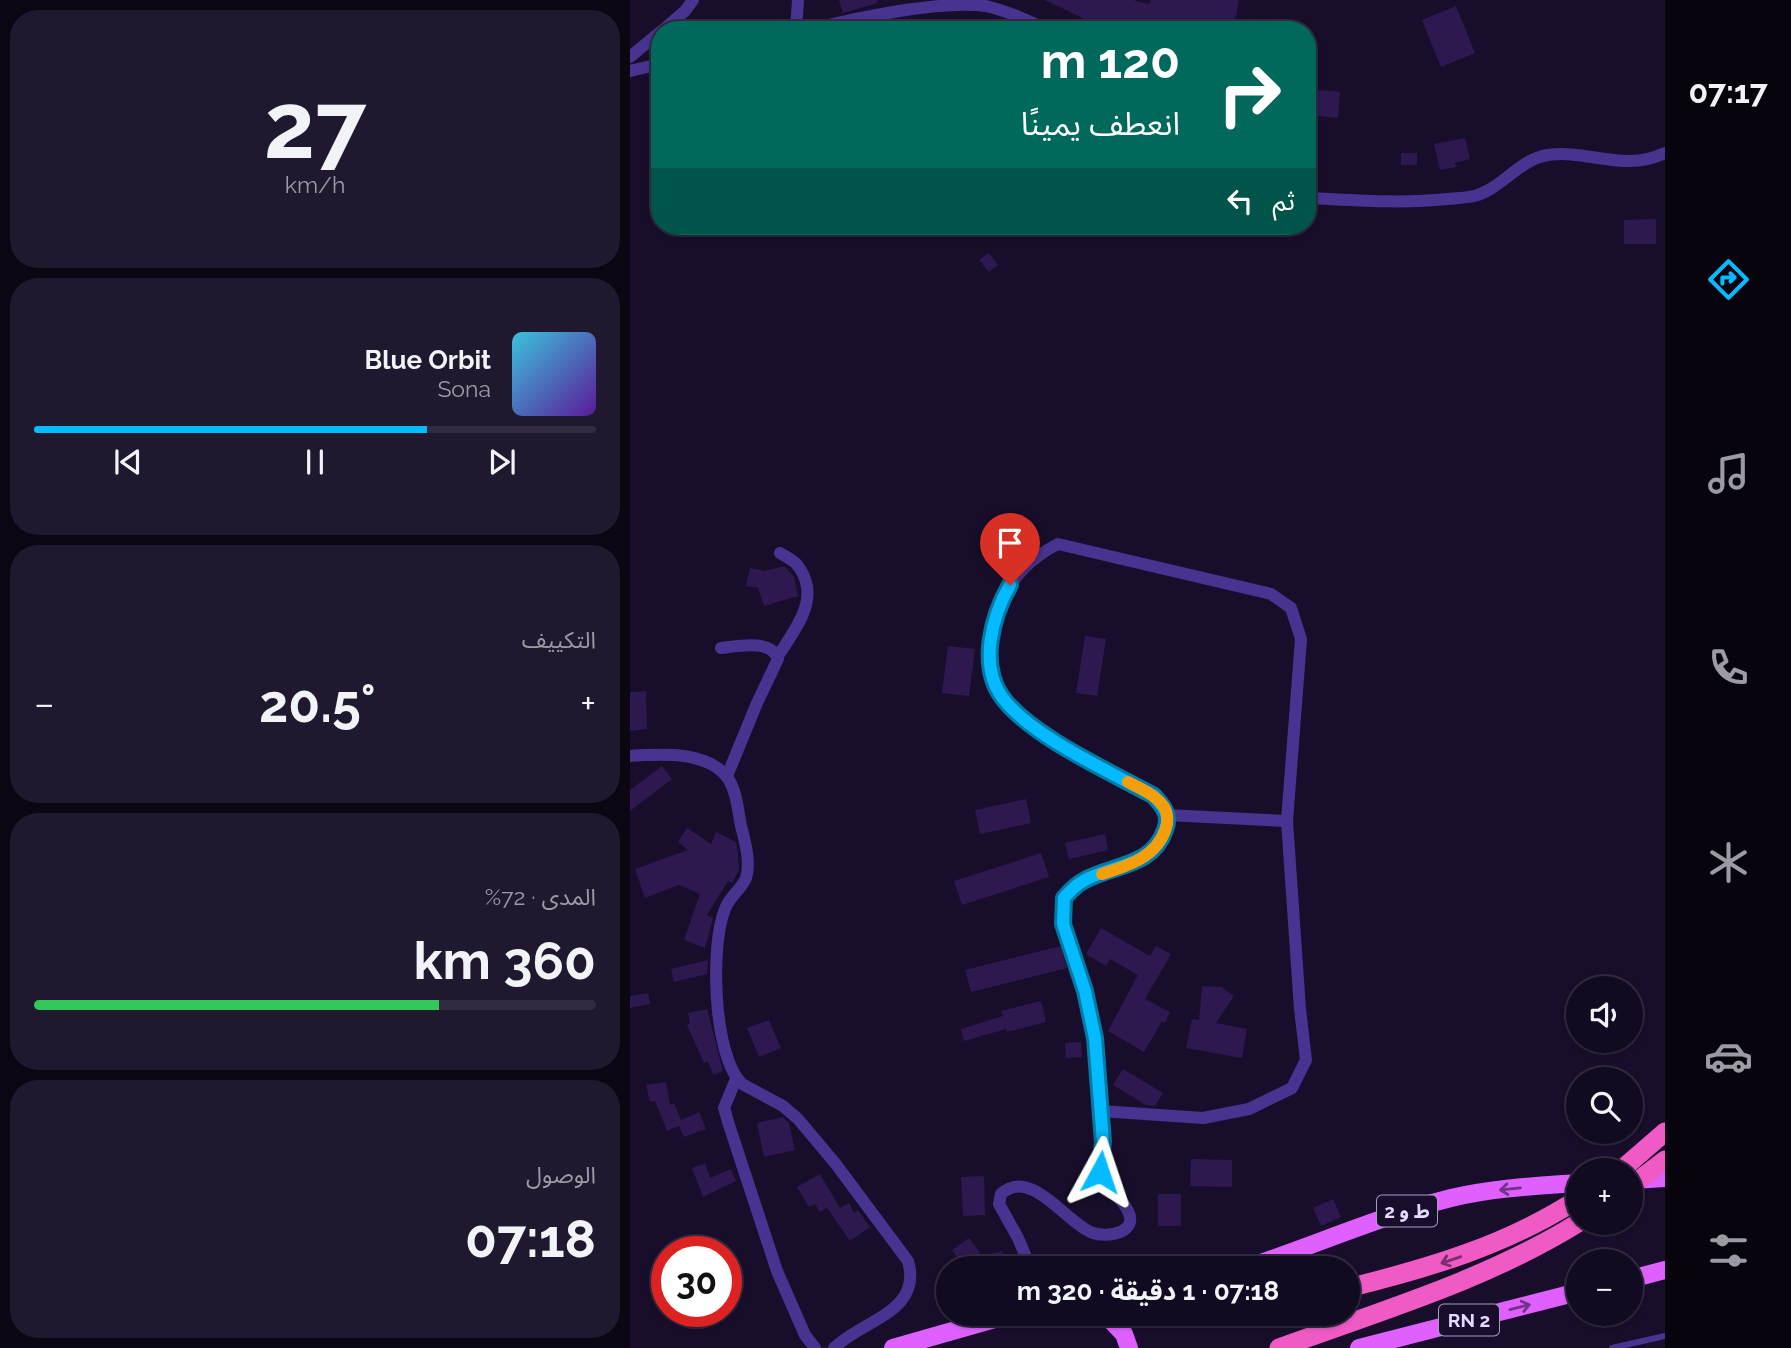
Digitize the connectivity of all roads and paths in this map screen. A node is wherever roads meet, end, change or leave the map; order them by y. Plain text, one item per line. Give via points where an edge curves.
1 (692, 0) edge
2 (795, 1) edge
3 (673, 21) edge
4 (796, 21) edge
5 (852, 21) edge
6 (1030, 21) edge
7 (651, 39) edge
8 (630, 57) edge
9 (651, 66) edge
10 (630, 71) edge
11 (1665, 153) edge
12 (1316, 198) edge
13 (780, 553) dead end
14 (721, 648) dead end
15 (778, 656) junction
16 (630, 756) edge
17 (727, 776) junction
18 (1167, 814) junction
19 (1287, 821) junction
20 (736, 1079) junction
21 (1101, 1111) junction
22 (1665, 1132) edge
23 (1635, 1158) edge
24 (1665, 1160) edge
25 (1643, 1177) edge
26 (1665, 1178) edge
27 (1643, 1179) edge
28 (1566, 1184) edge
29 (1566, 1206) edge
30 (1566, 1230) edge
31 (1026, 1256) edge
32 (1279, 1256) edge
33 (1665, 1270) edge
34 (1643, 1276) edge
35 (1360, 1285) edge
36 (1566, 1295) edge
37 (970, 1326) edge
38 (1117, 1326) edge
39 (1665, 1336) edge
40 (815, 1348) edge
41 (834, 1348) edge
42 (893, 1348) edge
43 (1129, 1348) edge
44 (1279, 1348) edge
45 (1359, 1348) edge
46 (1612, 1348) edge

1 - 3 street
2 - 4 street
5 - 6 street via 933,4 984,5
7 - 8 street
9 - 10 street
11 - 12 street via 1611,161 1538,156 1474,196 1398,202
13 - 15 street via 798,565 807,585 806,612
14 - 15 street via 754,645
15 - 17 street
16 - 17 street via 704,760
17 - 20 street via 746,844 747,871 720,927 716,998 720,1030
18 - 19 street
18 - 19 street via 1154,796 1060,745 1022,717 996,686 990,656 1001,601 1022,569 1058,544 1271,594 1291,608 1301,639
18 - 21 street via 1162,840 1154,849 1140,860 1085,880 1064,898 1063,924 1095,1038
19 - 21 street via 1306,1059 1292,1088 1249,1109 1203,1118
20 - 40 street via 724,1108 777,1270
20 - 41 street via 798,1119 908,1261 910,1288 900,1304
21 - 31 street via 1100,1178 1128,1211 1129,1222 1115,1235 1095,1234 1044,1195 1010,1188 1001,1194 999,1204
22 - 23 highway
24 - 25 highway, bridge
26 - 27 main road
28 -> 32 main road, ط و 2 via 1454,1198
29 -> 35 highway via 1475,1252
30 - 44 highway via 1505,1264
33 - 34 main road
45 -> 36 main road, RN 2
37 - 42 main road
38 - 43 main road
39 - 46 lane

